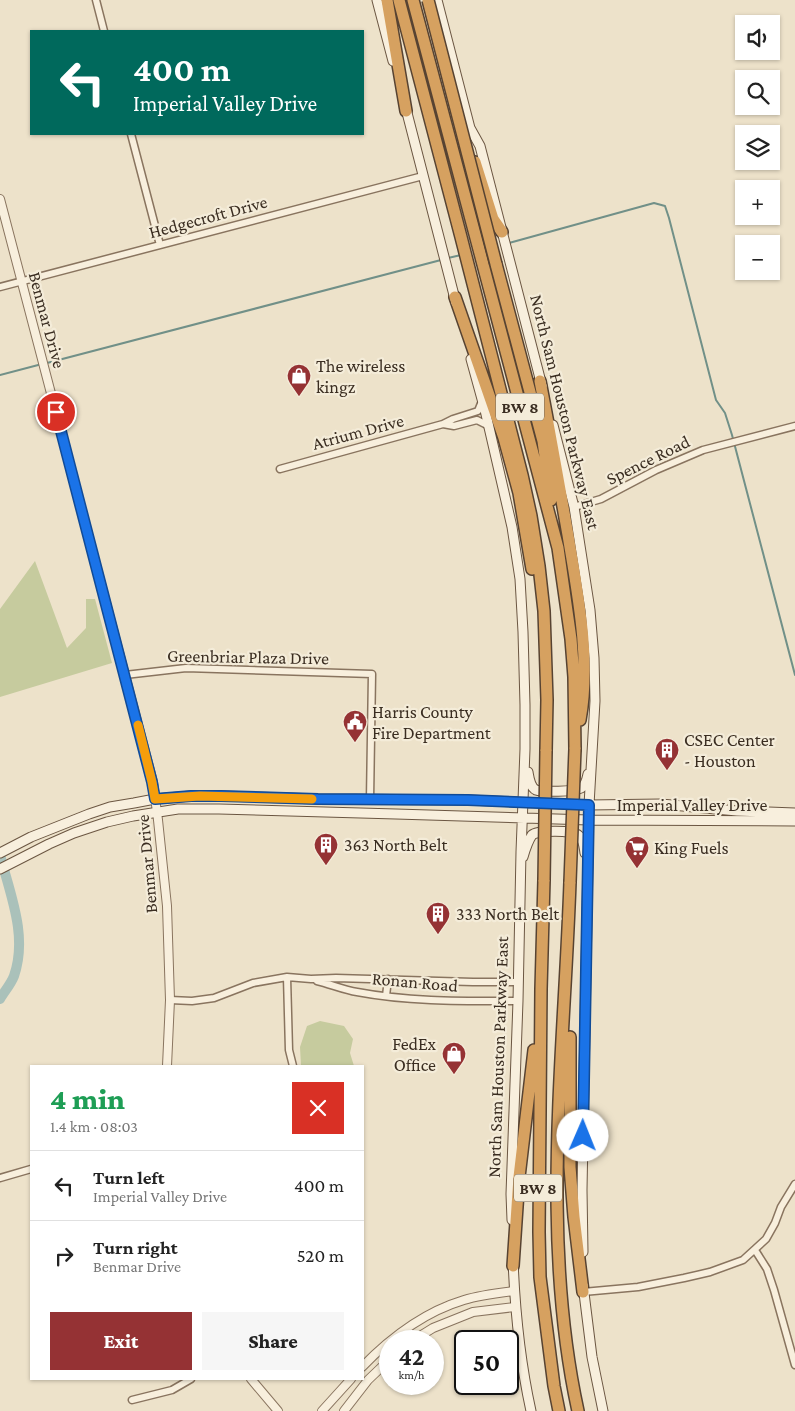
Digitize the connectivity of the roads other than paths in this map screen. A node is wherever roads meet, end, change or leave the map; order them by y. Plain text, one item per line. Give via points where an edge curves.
1 (96, 0) edge
2 (376, 0) edge
3 (387, 0) edge
4 (399, 0) edge
5 (413, 0) edge
6 (422, 0) edge
7 (428, 0) edge
8 (437, 0) edge
9 (104, 30) edge
10 (406, 111) junction
11 (131, 135) edge
12 (423, 176) junction
13 (0, 199) edge
14 (502, 232) junction
15 (160, 245) junction
16 (22, 282) junction
17 (0, 287) edge
18 (455, 297) junction
19 (540, 381) junction
20 (482, 400) junction
21 (444, 424) junction
22 (489, 426) junction
23 (795, 426) edge
24 (280, 469) dead end
25 (574, 507) junction
26 (558, 548) junction
27 (546, 656) junction
28 (124, 675) junction
29 (525, 749) junction
30 (575, 749) junction
31 (592, 762) junction
32 (155, 799) junction
33 (370, 800) junction
34 (397, 800) junction
35 (523, 802) junction
36 (589, 805) junction
37 (705, 808) junction
38 (157, 812) junction
39 (795, 813) edge
40 (396, 814) junction
41 (522, 819) junction
42 (589, 820) junction
43 (704, 821) junction
44 (795, 821) edge
45 (64, 823) junction
46 (69, 836) junction
47 (0, 853) edge
48 (520, 862) junction
49 (0, 869) edge
50 (589, 876) junction
51 (568, 936) junction
52 (287, 977) junction
53 (311, 979) junction
54 (388, 979) junction
55 (518, 982) junction
56 (541, 989) junction
57 (386, 996) junction
58 (170, 1000) junction
59 (518, 1001) junction
60 (167, 1065) edge
61 (293, 1065) edge
62 (30, 1169) edge
63 (0, 1178) edge
64 (795, 1184) edge
65 (558, 1232) junction
66 (756, 1250) junction
67 (513, 1266) junction
68 (514, 1290) junction
69 (583, 1292) junction
70 (515, 1307) junction
71 (431, 1314) junction
72 (433, 1328) junction
73 (430, 1330) edge
74 (364, 1365) edge
75 (795, 1365) edge
76 (379, 1369) edge
77 (364, 1376) edge
78 (189, 1380) edge
79 (252, 1380) edge
80 (351, 1380) edge
81 (368, 1380) junction
82 (554, 1386) junction
83 (132, 1400) dead end
84 (278, 1411) edge
85 (322, 1411) edge
86 (344, 1411) edge
87 (531, 1411) edge
88 (552, 1411) edge
89 (559, 1411) edge
90 (578, 1411) edge
91 (585, 1411) edge
92 (603, 1411) edge

1 - 9 street
2 - 10 main road, North Sam Houston Parkway East
3 - 10 highway
4 - 27 highway, BW 8 via 522,475 539,566
5 - 26 highway, BW 8
6 - 14 highway via 493,220
7 - 26 highway, bridge via 542,441
8 - 14 main road, North Sam Houston Parkway East via 470,128 480,146
10 - 12 main road, North Sam Houston Parkway East
11 - 15 street
12 - 15 street, Hedgecroft Drive
12 - 18 main road, North Sam Houston Parkway East
13 - 16 street, Benmar Drive
14 - 19 main road, North Sam Houston Parkway East
15 - 16 street, Hedgecroft Drive
16 - 17 street, Hedgecroft Drive
16 - 28 street, Benmar Drive
18 - 20 main road, North Sam Houston Parkway East
18 - 27 highway via 504,438 519,493
19 - 25 main road, North Sam Houston Parkway East
19 - 30 highway via 578,596 584,651 582,708
20 - 21 street, Atrium Drive via 478,412
20 - 22 main road, North Sam Houston Parkway East
21 - 22 street, Atrium Drive via 454,426 477,420
21 - 24 street, Atrium Drive
22 - 29 main road, North Sam Houston Parkway East via 520,579
23 - 25 street, Spence Road via 703,450 601,499
25 - 31 main road, North Sam Houston Parkway East via 593,647
26 - 30 highway, BW 8 via 571,639
27 - 56 highway, BW 8, bridge
28 - 32 street, Benmar Drive
28 - 33 street, Greenbriar Plaza Drive via 186,668 372,674
29 - 31 main road via 529,779 537,790 581,788 586,784
29 - 35 main road, North Sam Houston Parkway East
30 - 51 highway, BW 8, bridge
31 - 36 main road, North Sam Houston Parkway East
32 - 33 main road, Imperial Valley Drive via 221,796
32 - 38 street, Benmar Drive
32 - 45 main road, Imperial Valley Drive via 110,807
33 - 34 main road, Imperial Valley Drive
34 - 35 main road, Imperial Valley Drive
34 - 40 main road
35 - 36 main road, Imperial Valley Drive
35 - 41 main road, North Sam Houston Parkway East
36 - 37 main road, Imperial Valley Drive via 661,804
36 - 42 main road, North Sam Houston Parkway East
37 - 39 main road, Imperial Valley Drive
37 - 43 main road
38 - 40 main road, Imperial Valley Drive via 198,809
38 - 46 main road, Imperial Valley Drive via 107,822
38 - 58 street, Benmar Drive via 167,906
40 - 41 main road, Imperial Valley Drive
41 - 42 main road, Imperial Valley Drive
41 - 48 main road, North Sam Houston Parkway East
42 - 43 main road, Imperial Valley Drive
42 - 50 main road, North Sam Houston Parkway East
43 - 44 main road, Imperial Valley Drive
45 - 46 main road
45 - 47 main road, Imperial Valley Drive
46 - 49 main road, Imperial Valley Drive
48 - 50 main road via 537,831 574,832 583,843
48 - 55 main road, North Sam Houston Parkway East
50 - 69 main road, North Sam Houston Parkway East via 582,1180
51 - 65 highway, BW 8 via 559,1100
51 - 69 highway via 571,958 570,1166
52 - 53 street, Ronan Road
52 - 58 street, Ronan Road via 253,983 214,998
52 - 61 street via 289,1050
53 - 54 street, Ronan Road
53 - 57 street, Ronan Road via 357,992
54 - 55 street, Ronan Road
54 - 57 street
55 - 59 main road, North Sam Houston Parkway East
56 - 67 highway via 519,1177
56 - 82 highway, BW 8 via 540,1277
57 - 59 street, Ronan Road
58 - 60 street, Benmar Drive
59 - 67 main road, North Sam Houston Parkway East via 511,1194
62 - 63 street
64 - 66 street via 766,1239
65 - 90 highway, BW 8 via 562,1310
65 - 91 highway via 569,1345
66 - 69 street via 743,1260 710,1272 638,1287
66 - 75 street via 767,1269
67 - 68 main road, North Sam Houston Parkway East
68 - 70 main road, North Sam Houston Parkway East
68 - 71 street via 466,1299
69 - 92 main road, North Sam Houston Parkway East
70 - 72 street via 474,1312
70 - 87 main road, North Sam Houston Parkway East
71 - 72 street
71 - 74 street via 408,1326
72 - 73 street
76 - 81 street
77 - 81 street
78 - 83 street via 172,1390
79 - 84 street
80 - 85 street
81 - 86 street
82 - 88 highway
82 - 89 highway, BW 8

